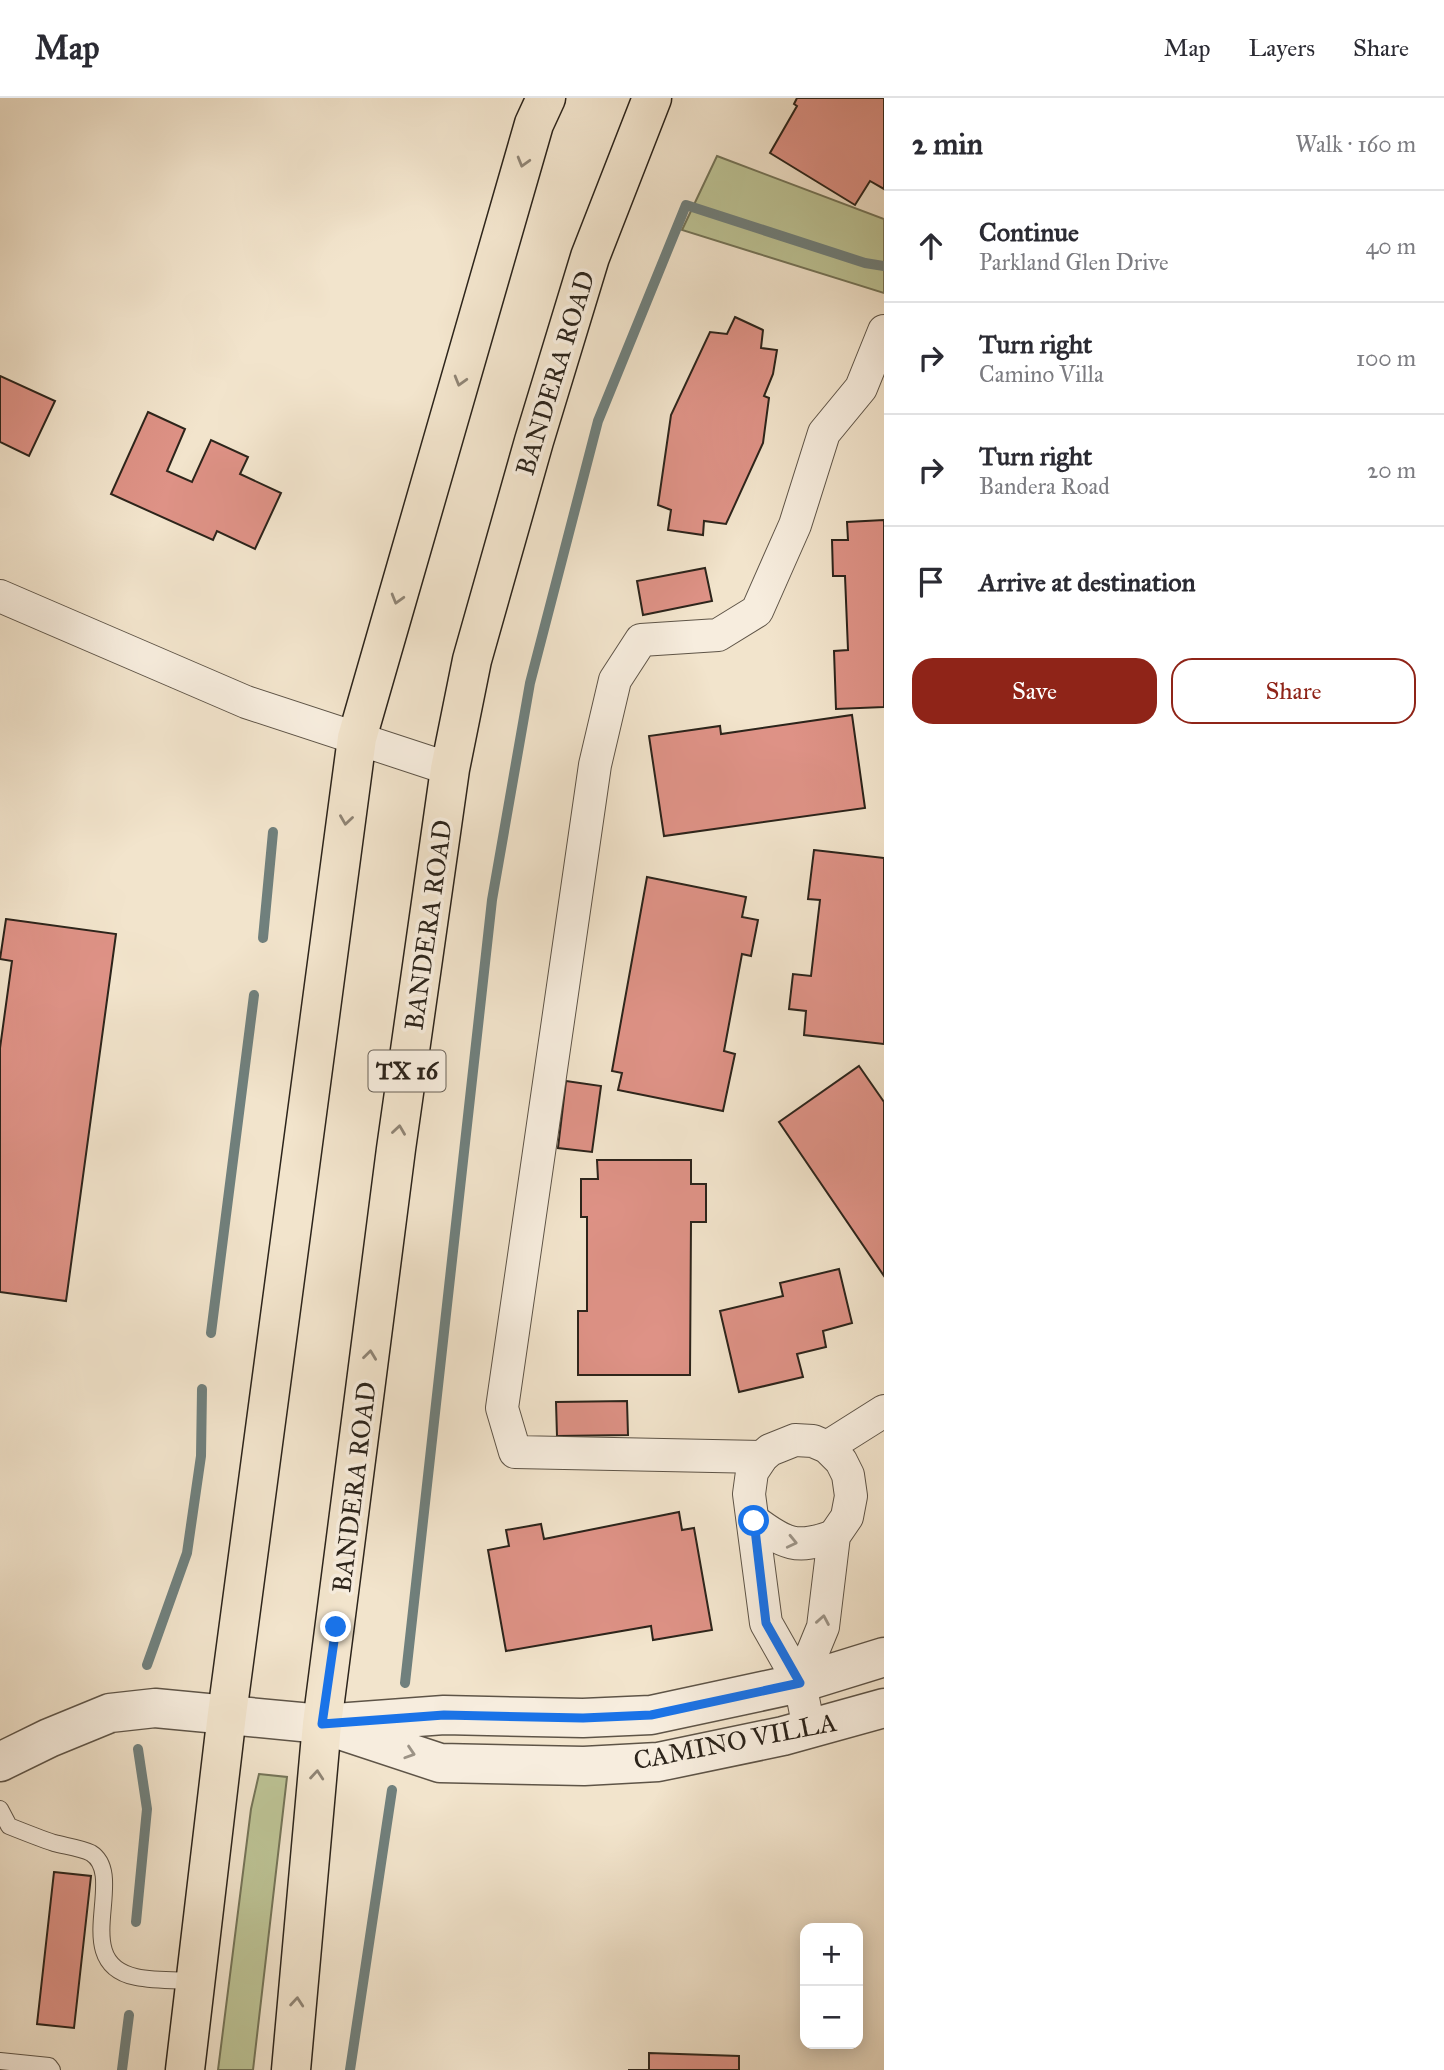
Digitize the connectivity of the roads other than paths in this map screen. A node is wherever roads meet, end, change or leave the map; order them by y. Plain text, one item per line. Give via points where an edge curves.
1 (546, 98) edge
2 (652, 98) edge
3 (884, 331) edge
4 (873, 393) edge
5 (0, 596) edge
6 (357, 738) junction
7 (450, 769) junction
8 (884, 1411) edge
9 (827, 1447) junction
10 (762, 1457) junction
11 (754, 1521) junction
12 (834, 1536) junction
13 (884, 1657) edge
14 (800, 1683) junction
15 (884, 1709) edge
16 (227, 1714) junction
17 (322, 1724) junction
18 (809, 1729) junction
19 (0, 1762) edge
20 (0, 1809) edge
21 (4, 1828) edge
22 (196, 1981) junction
23 (0, 2060) edge
24 (52, 2070) edge
25 (186, 2070) edge
26 (290, 2070) edge

1 -> 6 main road via 534,124
2 - 7 main road, BANDERA ROAD / TX 16 via 590,257 534,441 472,660
3 - 4 street
4 - 10 street via 824,433 795,525 757,611 718,635 641,640 615,680 595,765 502,1408 515,1452
5 - 6 street via 246,702
6 - 7 street
6 -> 16 main road
17 -> 7 main road, BANDERA ROAD / TX 16
8 - 9 street
9 - 10 street via 795,1440
9 - 12 street via 848,1475 851,1496 847,1517
10 - 11 street via 752,1472 749,1494
11 -> 12 street via 778,1539 796,1545
11 - 14 street via 766,1623
14 -> 12 street via 823,1628
13 - 14 street, CAMINO VILLA
14 - 17 street, CAMINO VILLA via 651,1715 444,1715
14 - 18 street
15 - 18 street, CAMINO VILLA
16 - 17 street
16 - 19 street via 155,1708 110,1713
16 - 22 main road
17 -> 18 street, CAMINO VILLA via 440,1763 584,1766 658,1762
26 -> 17 main road, BANDERA ROAD / TX 16
20 - 21 lane
21 - 22 lane via 92,1854 103,1869 106,1887 99,1926 106,1953 116,1968 135,1977
22 - 25 main road
23 - 24 lane via 50,2066

